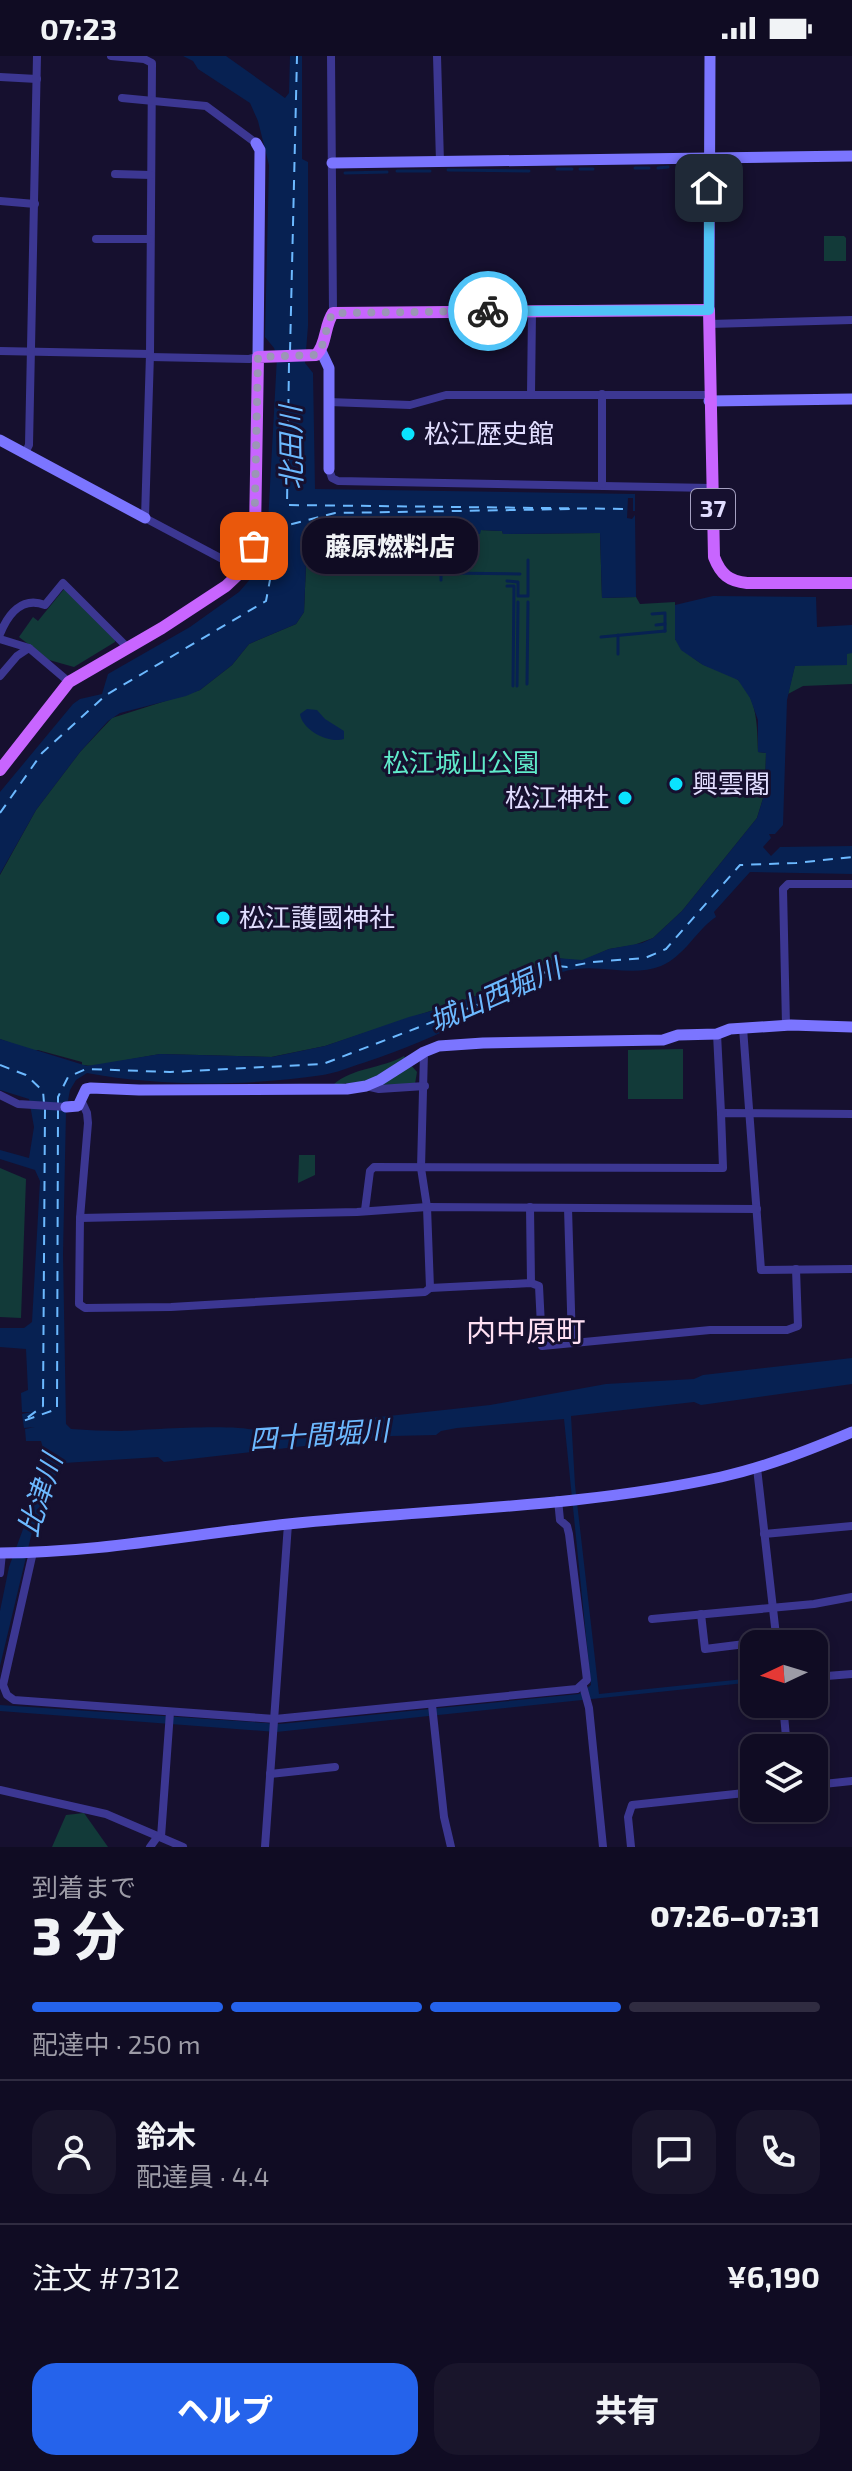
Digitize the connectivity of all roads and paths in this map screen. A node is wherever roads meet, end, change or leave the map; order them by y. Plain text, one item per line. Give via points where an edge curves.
1 (37, 56) edge
2 (111, 56) edge
3 (331, 56) edge
4 (437, 56) edge
5 (710, 56) edge
6 (0, 77) edge
7 (37, 79) junction
8 (122, 98) dead end
9 (151, 100) junction
10 (256, 143) joint
11 (852, 156) edge
12 (710, 158) junction
13 (440, 162) junction
14 (332, 163) junction
15 (115, 174) dead end
16 (151, 175) junction
17 (0, 201) edge
18 (35, 204) junction
19 (96, 239) dead end
20 (150, 239) junction
21 (709, 310) junction
22 (532, 311) junction
23 (333, 313) junction
24 (852, 320) edge
25 (709, 324) junction
26 (0, 351) edge
27 (32, 352) junction
28 (316, 353) junction
29 (150, 356) junction
30 (258, 357) junction
31 (531, 394) junction
32 (602, 394) junction
33 (709, 398) junction
34 (852, 399) edge
35 (329, 402) junction
36 (0, 440) edge
37 (25, 453) junction
38 (329, 469) joint
39 (602, 484) junction
40 (712, 488) junction
41 (145, 518) junction
42 (243, 570) junction
43 (852, 583) edge
44 (0, 636) edge
45 (29, 648) junction
46 (128, 648) junction
47 (0, 676) edge
48 (69, 682) junction
49 (0, 770) edge
50 (852, 884) edge
51 (786, 1025) junction
52 (852, 1027) edge
53 (743, 1028) junction
54 (717, 1034) junction
55 (424, 1052) junction
56 (366, 1086) junction
57 (425, 1086) junction
58 (0, 1095) edge
59 (82, 1102) junction
60 (66, 1107) joint
61 (721, 1113) junction
62 (748, 1113) junction
63 (852, 1114) edge
64 (421, 1168) junction
65 (427, 1207) junction
66 (530, 1207) junction
67 (568, 1208) junction
68 (757, 1209) junction
69 (365, 1210) junction
70 (80, 1218) junction
71 (796, 1269) junction
72 (852, 1269) edge
73 (531, 1283) junction
74 (430, 1288) junction
75 (572, 1343) junction
76 (852, 1432) edge
77 (757, 1468) junction
78 (569, 1499) junction
79 (288, 1524) junction
80 (852, 1526) edge
81 (764, 1534) junction
82 (30, 1552) junction
83 (4, 1553) edge
84 (0, 1573) edge
85 (852, 1597) edge
86 (773, 1606) junction
87 (701, 1614) junction
88 (652, 1619) dead end
89 (776, 1630) edge
90 (740, 1646) edge
91 (852, 1674) edge
92 (828, 1676) edge
93 (584, 1688) junction
94 (433, 1709) junction
95 (170, 1713) junction
96 (275, 1724) junction
97 (335, 1767) dead end
98 (270, 1774) junction
99 (852, 1781) edge
100 (828, 1784) edge
101 (0, 1790) edge
102 (740, 1793) edge
103 (160, 1837) junction
104 (150, 1847) edge
105 (183, 1847) edge
106 (265, 1847) edge
107 (451, 1847) edge
108 (603, 1847) edge
109 (631, 1847) edge

1 - 7 street
2 - 9 street via 152,63
3 - 14 street
4 - 13 street
5 - 12 street
6 - 7 street
7 - 18 street
8 - 9 street
9 - 10 street via 206,106
9 - 16 street
10 - 30 street
11 - 12 street
12 - 13 street
12 - 21 street
13 - 14 street
14 - 23 street
15 - 16 street
16 - 20 street
17 - 18 street
18 - 27 street
19 - 20 street
20 - 29 street
21 - 22 main road
21 - 25 main road, 37
22 - 23 main road
22 - 31 street
23 - 28 main road
24 - 25 street
25 - 33 main road, 37
26 - 27 street
27 - 29 street
27 - 37 street
28 - 30 main road
28 - 35 street via 329,368
29 - 30 street
29 - 41 street
30 - 42 main road via 255,532
31 - 32 street
31 - 35 street via 446,395 410,405
32 - 33 street
32 - 39 street
33 - 34 street
33 - 40 main road, 37
35 - 38 street
36 - 37 street
37 - 41 street
38 - 39 street via 338,481
39 - 40 street
40 - 43 main road, 37 via 714,557 725,576 747,583
41 - 42 street
42 - 46 main road
44 - 45 street
44 - 46 street via 18,606 32,601 45,605 63,583
45 - 47 street
45 - 48 street
46 - 48 main road
48 - 49 main road
50 - 51 street via 788,884 783,889
51 - 52 street
51 - 53 street
53 - 54 street
53 - 62 street
54 - 55 street via 483,1043
54 - 61 street
55 - 56 street
55 - 57 street
56 - 57 street
56 - 59 street via 91,1088
57 - 64 street
58 - 60 street via 12,1102
59 - 60 street
59 - 70 street via 88,1123
61 - 62 street
61 - 64 street via 723,1168
62 - 63 street
62 - 68 street
64 - 65 street
64 - 69 street via 374,1167
65 - 66 street
65 - 69 street
65 - 74 street
66 - 67 street
66 - 73 street
67 - 68 street
67 - 75 street
68 - 71 street via 761,1270
69 - 70 street
70 - 74 street via 79,1304 85,1308 354,1297
71 - 72 street
71 - 75 street via 798,1326 787,1330 710,1330
73 - 74 street
73 - 75 street via 539,1286 542,1346
76 - 77 street
77 - 78 street
77 - 81 street
78 - 79 street
78 - 93 street via 560,1520 569,1534
79 - 82 street
79 - 96 street
80 - 81 street
81 - 86 street
82 - 83 street
82 - 95 street via 6,1661 7,1695 19,1701
83 - 84 street
85 - 86 street
86 - 87 street
86 - 89 street
87 - 88 street
87 - 90 street via 705,1649
91 - 92 street
93 - 94 street
93 - 108 street
94 - 96 street
94 - 107 street
95 - 96 street
95 - 103 street
96 - 98 street
97 - 98 street
98 - 106 street
99 - 100 street
101 - 103 street via 106,1814
102 - 109 street via 632,1805
103 - 104 street
103 - 105 street

